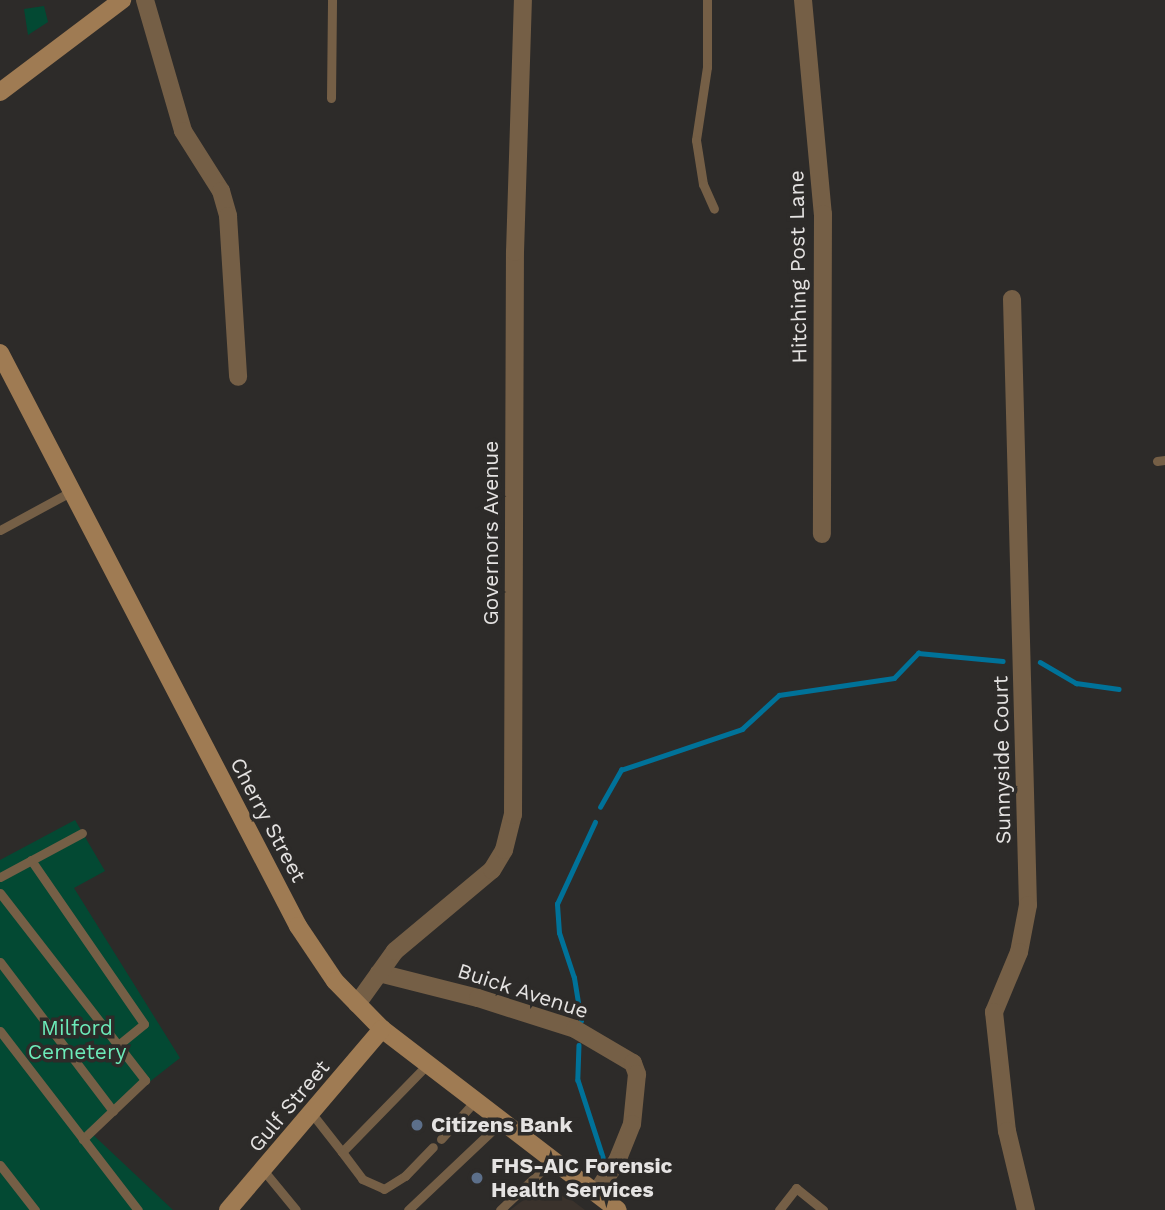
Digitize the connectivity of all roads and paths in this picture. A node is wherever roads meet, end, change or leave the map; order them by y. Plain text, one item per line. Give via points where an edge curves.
1 (122, 0) edge
2 (145, 0) edge
3 (332, 0) edge
4 (523, 0) edge
5 (707, 0) edge
6 (803, 0) edge
7 (0, 92) edge
8 (331, 98) dead end
9 (714, 209) dead end
10 (1012, 299) dead end
11 (0, 353) edge
12 (237, 377) dead end
13 (72, 491) junction
14 (0, 530) edge
15 (822, 534) dead end
16 (82, 833) dead end
17 (32, 860) junction
18 (0, 877) edge
19 (0, 893) edge
20 (0, 962) edge
21 (379, 973) junction
22 (357, 1004) junction
23 (382, 1029) junction
24 (0, 1031) edge
25 (119, 1044) junction
26 (427, 1065) junction
27 (475, 1101) junction
28 (113, 1111) junction
29 (313, 1115) junction
30 (502, 1122) junction
31 (83, 1139) junction
32 (441, 1139) dead end
33 (433, 1147) dead end
34 (342, 1152) junction
35 (553, 1160) junction
36 (0, 1166) edge
37 (264, 1171) junction
38 (596, 1193) junction
39 (229, 1209) edge
40 (35, 1210) edge
41 (138, 1210) edge
42 (296, 1210) edge
43 (408, 1210) edge
44 (500, 1210) edge
45 (618, 1210) edge
46 (779, 1210) edge
47 (823, 1210) edge
48 (1026, 1210) edge

1 - 7 main road
2 - 12 street via 180,123 221,191 228,216
3 - 8 lane
4 - 21 street, Governors Avenue via 515,265 513,814 504,850 492,870 395,951
5 - 9 lane via 707,67 696,141 703,184
6 - 15 street, Hitching Post Lane via 823,214
10 - 48 street, Sunnyside Court via 1028,905 1019,952 994,1013 1007,1131
11 - 13 main road, Cherry Street
13 - 14 lane
13 - 22 main road, Cherry Street via 298,926 335,981
16 - 17 lane
17 - 18 lane
17 - 25 lane via 144,1024
19 - 25 lane
20 - 28 lane
21 - 22 street, Governors Avenue
21 - 38 street, Buick Avenue via 575,1029 633,1063 637,1074 632,1124 617,1161
22 - 23 main road, Cherry Street
23 - 26 main road, Cherry Street
23 - 29 main road, Gulf Street
24 - 31 lane
25 - 28 lane via 145,1080
26 - 27 main road, Cherry Street
26 - 34 lane
27 - 30 main road, Cherry Street
27 - 32 lane
28 - 31 lane
29 - 34 lane
29 - 37 main road, Gulf Street
30 - 35 main road, Cherry Street
30 - 43 lane
31 - 41 lane
33 - 34 lane via 405,1176 384,1189 362,1179
35 - 38 main road, Cherry Street
35 - 44 lane
36 - 40 lane
37 - 39 main road, Gulf Street
37 - 42 lane
38 - 45 main road, Cherry Street
46 - 47 lane via 796,1188

